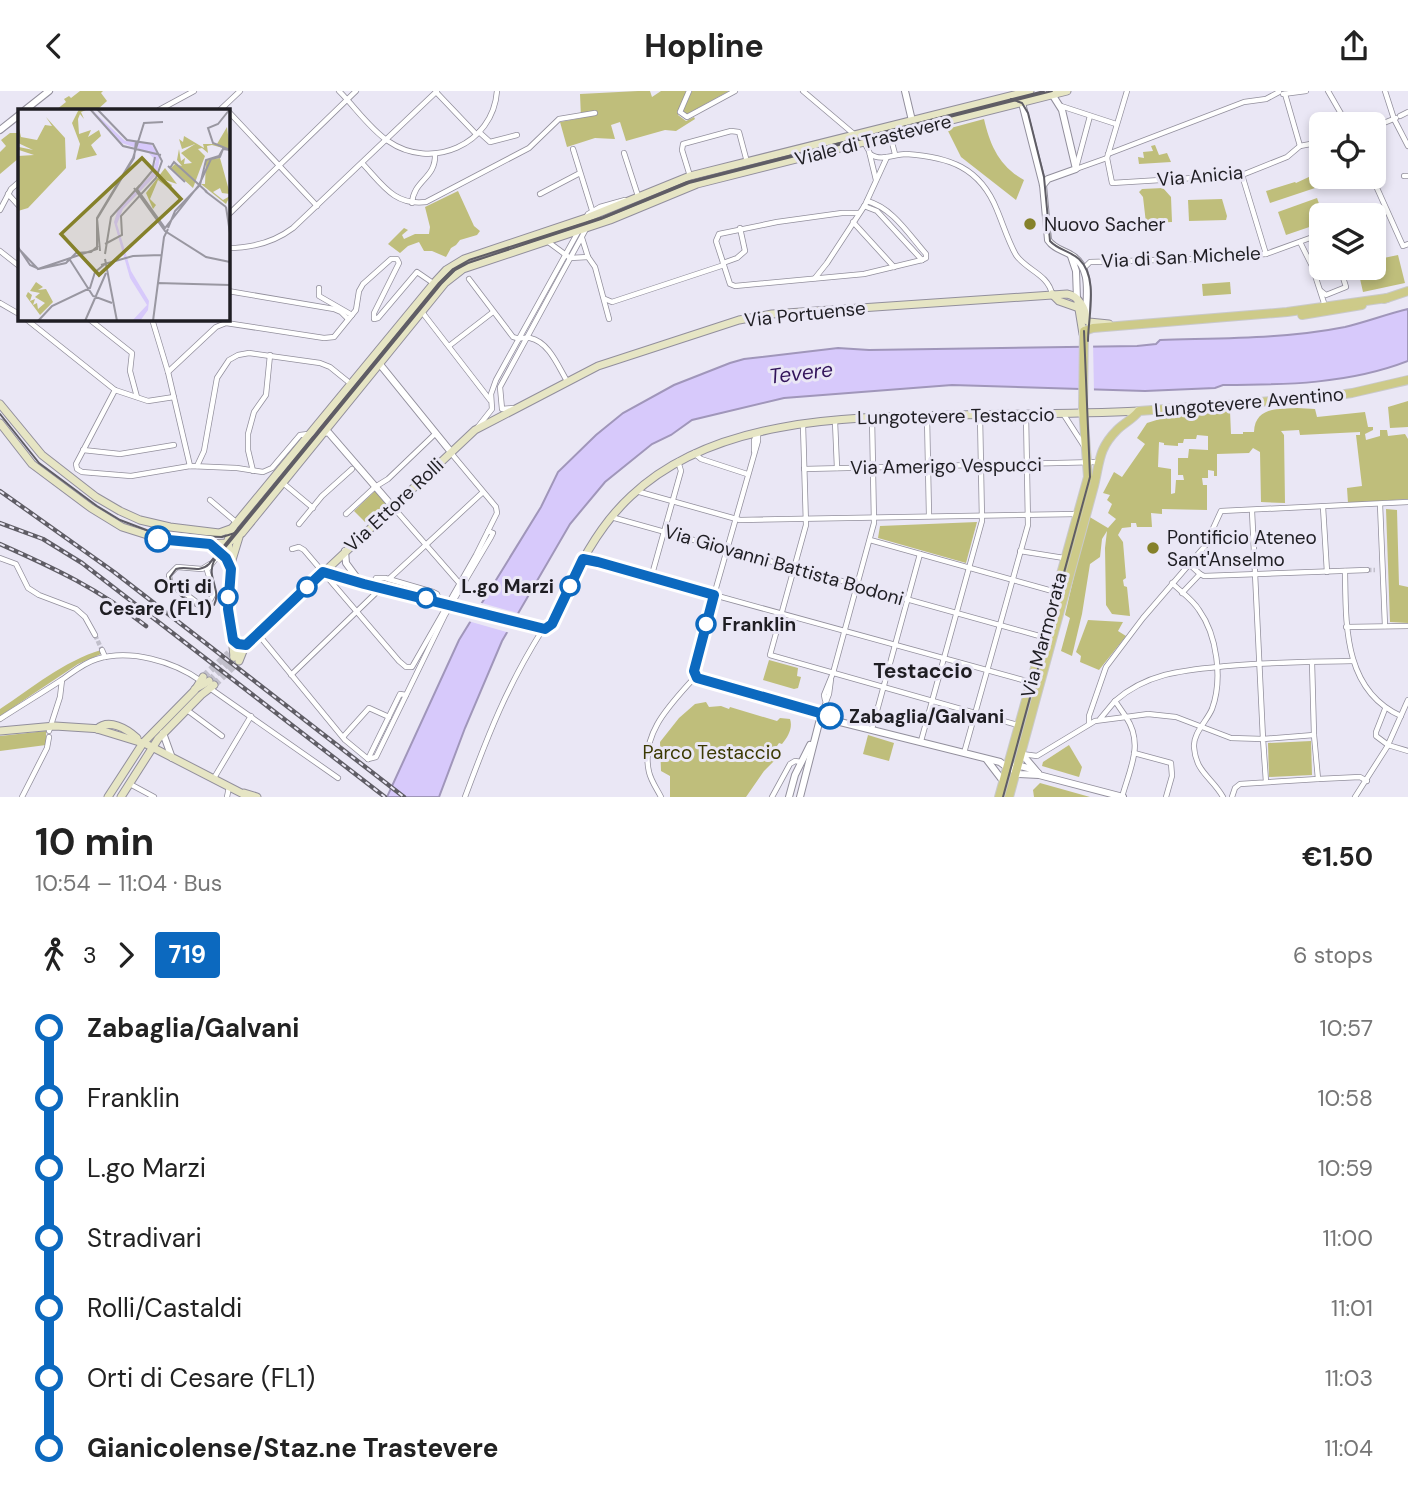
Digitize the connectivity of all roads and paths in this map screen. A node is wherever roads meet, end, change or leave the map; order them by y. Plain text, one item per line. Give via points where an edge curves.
1 (50, 91) edge
2 (194, 91) edge
3 (240, 91) edge
4 (340, 91) edge
5 (356, 91) edge
6 (436, 91) edge
7 (497, 91) edge
8 (689, 91) edge
9 (735, 91) edge
10 (803, 91) edge
11 (905, 91) edge
12 (1030, 91) edge
13 (1067, 91) edge
14 (1127, 91) edge
15 (1306, 91) edge
16 (1328, 91) edge
17 (1385, 91) edge
18 (1280, 92) edge
19 (1051, 93) edge
20 (1007, 97) junction
21 (347, 99) junction
22 (1022, 103) junction
23 (1060, 106) junction
24 (26, 109) edge
25 (161, 109) edge
26 (225, 109) edge
27 (1340, 112) edge
28 (1408, 112) edge
29 (596, 113) dead end
30 (229, 115) edge
31 (1090, 115) junction
32 (18, 116) edge
33 (1397, 117) junction
34 (1386, 122) edge
35 (1116, 124) junction
36 (913, 125) junction
37 (0, 130) edge
38 (478, 133) junction
39 (517, 135) dead end
40 (856, 135) junction
41 (890, 135) junction
42 (386, 140) junction
43 (864, 142) junction
44 (1309, 144) edge
45 (1300, 145) junction
46 (1408, 146) edge
47 (573, 149) dead end
48 (624, 153) dead end
49 (435, 154) junction
50 (870, 154) junction
51 (895, 154) junction
52 (1107, 156) junction
53 (887, 157) junction
54 (747, 162) junction
55 (362, 163) junction
56 (279, 165) junction
57 (1076, 169) junction
58 (580, 173) junction
59 (1242, 175) junction
60 (690, 176) junction
61 (876, 181) junction
62 (18, 182) edge
63 (1042, 185) junction
64 (1378, 189) edge
65 (8, 194) junction
66 (540, 194) dead end
67 (636, 197) junction
68 (412, 202) junction
69 (865, 204) junction
70 (18, 205) edge
71 (317, 206) junction
72 (0, 210) edge
73 (592, 211) junction
74 (859, 213) junction
75 (229, 214) edge
76 (586, 218) junction
77 (853, 221) junction
78 (740, 228) junction
79 (583, 231) junction
80 (1309, 239) edge
81 (547, 241) junction
82 (1300, 242) junction
83 (1408, 244) edge
84 (229, 248) edge
85 (0, 251) edge
86 (1070, 254) junction
87 (1266, 254) junction
88 (568, 257) junction
89 (588, 257) junction
90 (922, 260) junction
91 (1309, 260) edge
92 (724, 264) junction
93 (18, 265) edge
94 (895, 268) junction
95 (1084, 269) junction
96 (814, 278) junction
97 (469, 279) dead end
98 (1316, 280) edge
99 (1344, 280) edge
100 (434, 283) junction
101 (319, 288) dead end
102 (1318, 288) junction
103 (229, 291) edge
104 (1408, 291) edge
105 (1052, 293) junction
106 (605, 299) junction
107 (0, 303) edge
108 (1326, 309) junction
109 (18, 311) edge
110 (422, 312) junction
111 (494, 312) junction
112 (350, 317) junction
113 (1083, 317) junction
114 (608, 319) dead end
115 (27, 320) edge
116 (90, 320) edge
117 (152, 320) edge
118 (526, 338) junction
119 (519, 339) junction
120 (449, 346) junction
121 (270, 355) junction
122 (374, 357) junction
123 (380, 364) junction
124 (168, 372) junction
125 (1408, 380) edge
126 (567, 381) junction
127 (352, 384) junction
128 (494, 385) junction
129 (481, 387) junction
130 (500, 387) junction
131 (115, 390) junction
132 (174, 397) junction
133 (138, 398) junction
134 (492, 401) junction
135 (530, 401) junction
136 (0, 404) edge
137 (502, 409) junction
138 (1085, 410) junction
139 (1139, 411) junction
140 (489, 413) junction
141 (1026, 414) junction
142 (1063, 414) junction
143 (980, 415) junction
144 (872, 416) junction
145 (927, 416) junction
146 (495, 421) junction
147 (835, 421) junction
148 (0, 423) edge
149 (803, 425) junction
150 (475, 430) junction
151 (324, 432) junction
152 (312, 433) junction
153 (437, 433) junction
154 (758, 433) junction
155 (174, 445) dead end
156 (83, 450) junction
157 (451, 452) junction
158 (1088, 452) junction
159 (694, 453) junction
160 (44, 457) junction
161 (678, 461) junction
162 (1027, 465) junction
163 (190, 466) junction
164 (197, 466) junction
165 (928, 466) junction
166 (981, 466) junction
167 (35, 467) junction
168 (837, 468) junction
169 (873, 468) junction
170 (1093, 468) junction
171 (60, 469) junction
172 (352, 469) dead end
173 (804, 469) junction
174 (253, 471) junction
175 (747, 474) junction
176 (51, 479) junction
177 (282, 483) junction
178 (375, 487) junction
179 (636, 491) junction
180 (483, 492) junction
181 (210, 500) dead end
182 (672, 501) junction
183 (1408, 502) edge
184 (1380, 503) junction
185 (393, 506) junction
186 (1323, 506) junction
187 (313, 507) junction
188 (1252, 511) junction
189 (346, 514) dead end
190 (982, 515) junction
191 (1028, 515) junction
192 (1082, 515) junction
193 (929, 516) junction
194 (611, 517) junction
195 (874, 518) junction
196 (735, 519) junction
197 (806, 520) junction
198 (299, 524) dead end
199 (235, 525) junction
200 (215, 532) junction
201 (664, 532) junction
202 (241, 533) junction
203 (870, 540) junction
204 (228, 543) junction
205 (207, 544) junction
206 (426, 546) junction
207 (292, 549) dead end
208 (727, 550) junction
209 (345, 551) junction
210 (1020, 551) junction
211 (220, 552) junction
212 (920, 554) junction
213 (0, 558) edge
214 (1065, 558) junction
215 (583, 559) junction
216 (210, 564) junction
217 (1189, 564) junction
218 (969, 568) junction
219 (200, 569) junction
220 (231, 569) junction
221 (794, 569) junction
222 (1383, 569) junction
223 (1367, 570) tunnel mouth
224 (1375, 570) tunnel mouth
225 (1345, 571) junction
226 (323, 572) junction
227 (1327, 572) junction
228 (207, 574) junction
229 (1200, 574) junction
230 (1255, 574) junction
231 (651, 578) junction
232 (389, 579) junction
233 (1012, 580) junction
234 (362, 583) junction
235 (1172, 583) junction
236 (461, 585) junction
237 (372, 586) junction
238 (857, 586) junction
239 (382, 587) junction
240 (1055, 592) junction
241 (1182, 593) junction
242 (714, 595) junction
243 (907, 600) junction
244 (446, 604) junction
245 (357, 611) junction
246 (781, 613) junction
247 (956, 613) junction
248 (1000, 625) junction
249 (1408, 626) edge
250 (1385, 627) junction
251 (1346, 628) junction
252 (543, 629) junction
253 (845, 631) junction
254 (258, 634) junction
255 (95, 635) tunnel mouth
256 (1043, 638) junction
257 (233, 640) junction
258 (246, 645) junction
259 (895, 645) junction
260 (102, 650) tunnel mouth
261 (105, 657) junction
262 (944, 659) junction
263 (1353, 661) junction
264 (1312, 662) junction
265 (1260, 663) junction
266 (1216, 667) junction
267 (987, 671) junction
268 (291, 675) junction
269 (832, 676) junction
270 (695, 677) junction
271 (62, 679) junction
272 (1031, 682) junction
273 (207, 683) junction
274 (883, 687) junction
275 (198, 692) junction
276 (406, 695) junction
277 (1408, 700) edge
278 (932, 701) junction
279 (1115, 701) junction
280 (1385, 709) junction
281 (187, 710) junction
282 (975, 712) junction
283 (251, 716) junction
284 (823, 716) junction
285 (1401, 716) junction
286 (388, 717) junction
287 (1126, 717) junction
288 (0, 719) edge
289 (1100, 719) junction
290 (1089, 724) junction
291 (1019, 725) junction
292 (1203, 726) junction
293 (872, 729) junction
294 (0, 731) edge
295 (49, 731) junction
296 (163, 733) junction
297 (1314, 735) junction
298 (222, 736) dead end
299 (343, 737) junction
300 (814, 737) junction
301 (1263, 739) junction
302 (141, 741) junction
303 (920, 741) junction
304 (1388, 745) junction
305 (151, 747) junction
306 (1408, 752) edge
307 (964, 753) junction
308 (1134, 753) junction
309 (1021, 754) junction
310 (172, 758) junction
311 (368, 759) junction
312 (989, 762) junction
313 (799, 765) junction
314 (1011, 768) junction
315 (1039, 775) junction
316 (338, 778) dead end
317 (214, 779) junction
318 (1318, 779) junction
319 (1003, 781) junction
320 (1367, 781) junction
321 (1266, 782) junction
322 (129, 784) junction
323 (229, 786) junction
324 (803, 787) junction
325 (240, 791) junction
326 (22, 797) edge
327 (108, 797) edge
328 (121, 797) edge
329 (153, 797) edge
330 (227, 797) edge
331 (248, 797) edge
332 (257, 797) edge
333 (465, 797) edge
334 (661, 797) edge
335 (772, 797) edge
336 (789, 797) edge
337 (800, 797) edge
338 (999, 797) edge
339 (1009, 797) edge
340 (1123, 797) edge
341 (1166, 797) edge
342 (1223, 797) edge
343 (1232, 797) edge
344 (1355, 797) edge

1 - 24 street
2 - 25 street
3 - 26 street
4 - 21 street
5 - 21 street
6 - 38 street
6 - 42 street
7 - 38 street via 493,111
8 - 9 street via 680,111 685,117
10 - 40 street
11 - 36 street
12 - 20 main road, Viale di Trastevere
13 - 19 main road, Viale di Trastevere
14 - 35 street
15 - 18 street
16 - 27 street
17 - 33 street
18 - 45 street
18 - 52 street
19 - 22 main road, Viale di Trastevere
19 - 23 street
20 - 22 main road
20 - 36 main road, Viale di Trastevere
21 - 42 street
21 - 56 street
22 - 36 main road, Viale di Trastevere
22 - 63 street
23 - 31 street
23 - 57 street
28 - 33 street
29 - 68 street via 559,119 529,148 435,198
30 - 56 street
31 - 35 street
31 - 57 street
32 - 37 street
33 - 34 street
33 - 46 street
35 - 52 street
36 - 40 main road, Viale di Trastevere
36 - 41 main road, Viale di Trastevere
38 - 39 street via 490,142
38 - 49 street via 457,149
40 - 43 main road
40 - 54 main road, Viale di Trastevere
41 - 43 main road, Viale di Trastevere
41 - 51 street
42 - 49 street via 413,153
42 - 55 street
43 - 50 street
43 - 79 main road, Viale di Trastevere via 692,186
44 - 45 street, Via Anicia
45 - 59 street, Via Anicia via 1287,157
47 - 58 street
48 - 67 street
49 - 68 street via 433,171 415,189
50 - 53 street
50 - 61 street
51 - 53 street
51 - 105 street via 946,160 975,176 993,199 1017,256 1046,280
52 - 57 street
52 - 59 street, Via Anicia via 1112,183
53 - 61 street
54 - 60 main road, Viale di Trastevere
54 - 60 street via 737,130 687,142 682,145
55 - 68 street via 396,197
55 - 71 street
56 - 71 street
56 - 75 street
57 - 63 street
58 - 66 street
58 - 73 street
59 - 87 street
60 - 67 main road, Viale di Trastevere
61 - 69 street
62 - 65 street
63 - 86 street via 1049,242
64 - 83 street via 1403,246
65 - 70 street
65 - 72 street
67 - 73 street
67 - 76 main road, Viale di Trastevere
69 - 74 street
69 - 90 street
69 - 90 street via 885,208 926,255
71 - 84 street via 278,238
73 - 76 street
74 - 77 street
74 - 78 street
76 - 79 street
76 - 100 main road via 460,261
77 - 94 street
77 - 96 street
78 - 92 street via 746,250
78 - 92 street via 716,237
79 - 81 main road
79 - 88 street
79 - 89 street
80 - 82 street, Via di San Michele
81 - 88 street
81 - 110 main road via 459,271
82 - 87 street, Via di San Michele
82 - 91 street
85 - 93 street
86 - 95 street
86 - 113 street
87 - 95 street, Via di San Michele via 1089,262
88 - 89 street
88 - 118 street
88 - 119 street
89 - 106 street
90 - 94 street
92 - 96 street via 731,285
92 - 106 street via 612,302
94 - 96 street
95 - 113 street
97 - 111 street
98 - 102 street
99 - 102 street via 1346,287 1324,295
100 - 112 street via 417,272 374,319 399,263 396,258 389,260 363,283
100 - 122 main road
101 - 112 street via 319,296
102 - 108 street
103 - 112 street via 334,309
104 - 108 main road
105 - 113 main road
105 - 113 main road, Via Portuense via 1068,294
105 - 126 main road, Via Portuense via 759,315 610,362
106 - 114 street
107 - 109 street
108 - 113 main road via 1149,324
110 - 120 street
110 - 123 main road
111 - 119 street
111 - 120 street
112 - 124 street via 337,335 328,339 223,324
113 - 138 main road
115 - 131 street
116 - 133 street via 131,351 130,371
117 - 124 street
118 - 119 street
118 - 126 street via 547,348
118 - 130 street
119 - 128 street
120 - 129 street
121 - 127 street via 324,364
121 - 164 street via 242,354 223,366
121 - 174 street via 266,395 252,416 247,436
122 - 123 street
122 - 127 main road
123 - 151 main road
123 - 153 street
124 - 132 street
125 - 139 main road, Lungotevere Aventino via 1342,395
126 - 135 main road, Via Portuense
127 - 152 main road
128 - 129 street
128 - 130 street
128 - 134 street
129 - 134 street
130 - 137 street
131 - 133 street
131 - 156 street
132 - 133 street
132 - 163 street
134 - 140 street
135 - 137 street
135 - 146 main road, Via Portuense
136 - 160 main road
137 - 140 street
137 - 146 street
138 - 139 main road, Lungotevere Aventino
138 - 142 main road, Lungotevere Testaccio
138 - 158 main road
139 - 170 main road via 1112,436
140 - 150 street
141 - 142 main road, Lungotevere Testaccio
141 - 143 main road, Lungotevere Testaccio
141 - 162 street
142 - 158 street
143 - 145 main road, Lungotevere Testaccio
143 - 166 street
144 - 145 main road, Lungotevere Testaccio
144 - 147 main road, Lungotevere Testaccio
144 - 169 street
145 - 165 street
146 - 150 main road, Via Portuense
147 - 149 main road, Lungotevere Testaccio
147 - 168 street
148 - 167 main road
149 - 154 main road, Lungotevere Testaccio
149 - 173 street
150 - 157 main road, Via Portuense
151 - 152 street
151 - 177 main road
151 - 178 street
152 - 174 street via 299,436 270,470
152 - 199 main road
153 - 157 street
153 - 178 street
154 - 159 main road, Lungotevere Testaccio
154 - 175 street
155 - 156 street via 120,454
156 - 163 street via 76,466 83,473 141,475
157 - 180 street
157 - 185 main road, Via Ettore Rolli
158 - 170 main road
159 - 161 main road, Lungotevere Testaccio
159 - 175 street
160 - 167 main road
160 - 171 main road
161 - 179 main road, Lungotevere Testaccio
161 - 182 street via 681,471
162 - 166 street, Via Amerigo Vespucci
162 - 170 street, Via Amerigo Vespucci
162 - 191 street
163 - 164 street
164 - 174 street
165 - 166 street, Via Amerigo Vespucci
165 - 169 street, Via Amerigo Vespucci
165 - 193 street
166 - 190 street
167 - 176 main road
168 - 169 street, Via Amerigo Vespucci
168 - 173 street, Via Amerigo Vespucci
169 - 195 street
170 - 192 main road, Via Marmorata
171 - 176 main road
171 - 200 main road via 132,517
172 - 187 street
173 - 197 street
175 - 196 street
176 - 205 main road via 122,527 156,539
177 - 187 street
177 - 202 main road
178 - 185 street
178 - 189 street
179 - 182 street
179 - 194 main road, Lungotevere Testaccio
180 - 206 street
180 - 236 street via 497,510
181 - 199 street
182 - 196 street
182 - 201 street
183 - 184 street
184 - 186 street
184 - 222 street
185 - 206 street
185 - 209 main road, Via Ettore Rolli
186 - 188 street
186 - 227 street
187 - 198 street
188 - 217 street via 1221,511 1207,544
188 - 230 street
190 - 191 street
190 - 193 street
190 - 218 street
191 - 192 street
191 - 210 street
192 - 214 main road, Via Marmorata
192 - 309 main road, Via Marmorata
193 - 195 street
194 - 201 street, Via Giovanni Battista Bodoni
194 - 215 main road, Lungotevere Testaccio
195 - 197 street
195 - 203 street
196 - 197 street
196 - 208 street
197 - 221 street
199 - 200 main road via 223,533
199 - 204 main road
200 - 204 main road
201 - 208 street, Via Giovanni Battista Bodoni
201 - 231 street
202 - 204 main road
202 - 220 main road
203 - 212 street
203 - 238 street
204 - 205 main road
204 - 211 street
204 - 220 main road
205 - 211 main road
206 - 232 street
206 - 236 street
207 - 226 street via 302,548
208 - 221 street, Via Giovanni Battista Bodoni
208 - 242 street
209 - 226 main road, Via Ettore Rolli
209 - 234 street via 347,565
210 - 214 street
210 - 233 street
211 - 216 street
211 - 220 main road
212 - 218 street
212 - 243 street
213 - 255 street via 16,564 32,591 78,611
214 - 240 main road, Via Marmorata
215 - 231 street
215 - 252 main road, Lungotevere Testaccio via 551,626
216 - 219 street
216 - 228 street
217 - 229 street
217 - 235 street
218 - 233 street
218 - 247 street
219 - 228 street
219 - 228 street via 177,567 169,575 170,582 205,606 214,595
220 - 257 main road via 228,609
221 - 238 street, Via Giovanni Battista Bodoni
221 - 246 street
222 - 224 street
222 - 250 street
223 - 225 street
225 - 227 street
225 - 251 street
226 - 234 main road
226 - 245 street
226 - 254 main road, Via Ettore Rolli
227 - 230 street
229 - 230 street
229 - 241 street
230 - 265 street
231 - 242 street
232 - 237 street via 377,578
232 - 244 street via 433,591
233 - 240 street
233 - 248 street
234 - 237 main road
235 - 241 street
235 - 290 street via 1105,669
236 - 244 street
237 - 239 main road
238 - 243 street, Via Giovanni Battista Bodoni
238 - 253 street
239 - 244 main road
239 - 245 street
240 - 256 main road, Via Marmorata
241 - 266 street via 1208,626
242 - 246 street
242 - 270 street
243 - 247 street, Via Giovanni Battista Bodoni
243 - 259 street
244 - 245 street via 409,668
244 - 252 main road
244 - 276 street via 445,615
245 - 268 street
246 - 253 street
246 - 269 street via 770,655
247 - 248 street, Via Giovanni Battista Bodoni
247 - 262 street
248 - 256 street
248 - 267 street
249 - 250 street
250 - 251 street
251 - 263 street
252 - 333 street via 508,690
253 - 259 street
253 - 269 street
254 - 258 main road, Via Ettore Rolli
254 - 268 street
256 - 272 main road, Via Marmorata
257 - 258 main road
257 - 258 main road, Via Ettore Rolli via 234,655
259 - 262 street
259 - 274 street
260 - 261 street
261 - 271 street
261 - 273 street via 156,660
262 - 267 street
262 - 278 street
263 - 264 street
263 - 280 street
264 - 265 street
264 - 297 street
265 - 266 street
265 - 301 street
266 - 279 street via 1153,678
266 - 292 street via 1215,698
267 - 272 street
267 - 282 street
268 - 299 street
269 - 274 street
269 - 284 street via 824,695
270 - 284 street
270 - 334 street via 659,719 650,748 648,766
271 - 288 street
271 - 295 street
272 - 291 main road, Via Marmorata
273 - 275 main road
273 - 275 main road
273 - 283 street
274 - 278 street
274 - 293 street
275 - 281 main road
275 - 302 main road
276 - 286 street via 400,694
276 - 311 street via 376,757
277 - 285 street
278 - 282 street
278 - 303 street
279 - 287 street
279 - 289 street
280 - 285 street
280 - 304 street via 1376,733
281 - 296 main road
281 - 298 street
282 - 291 street
282 - 307 street
283 - 316 street
283 - 317 street
284 - 293 street
284 - 300 street
285 - 304 street
286 - 299 street via 369,708
286 - 311 street
287 - 289 street
287 - 292 street via 1164,715
287 - 308 street via 1135,733
289 - 290 street
290 - 309 street via 1040,754
291 - 314 main road, Via Marmorata
292 - 301 street via 1235,739
292 - 342 street via 1194,743 1199,766
293 - 303 street
294 - 295 main road
295 - 302 main road via 94,729
295 - 326 street via 47,748
296 - 305 main road
296 - 310 street
297 - 301 street
297 - 318 street
299 - 311 street
300 - 313 street
300 - 324 street
301 - 321 street
302 - 305 main road
302 - 327 main road
303 - 307 street
304 - 306 street
304 - 320 street
305 - 310 main road
305 - 322 main road
307 - 312 street
308 - 340 street
308 - 341 street via 1171,763
309 - 314 main road, Via Marmorata
309 - 315 street
310 - 317 main road
312 - 314 street
312 - 319 street
313 - 324 street
313 - 335 street via 792,762
313 - 336 street
314 - 315 street
314 - 319 main road, Via Marmorata
314 - 339 main road, Via Marmorata
315 - 340 street
317 - 323 main road
318 - 320 street via 1360,777
318 - 321 street
319 - 338 main road, Via Marmorata
320 - 344 street
321 - 343 street via 1238,785
322 - 328 main road
322 - 329 street
323 - 325 main road
323 - 330 street
324 - 337 street
325 - 331 main road
325 - 332 main road

